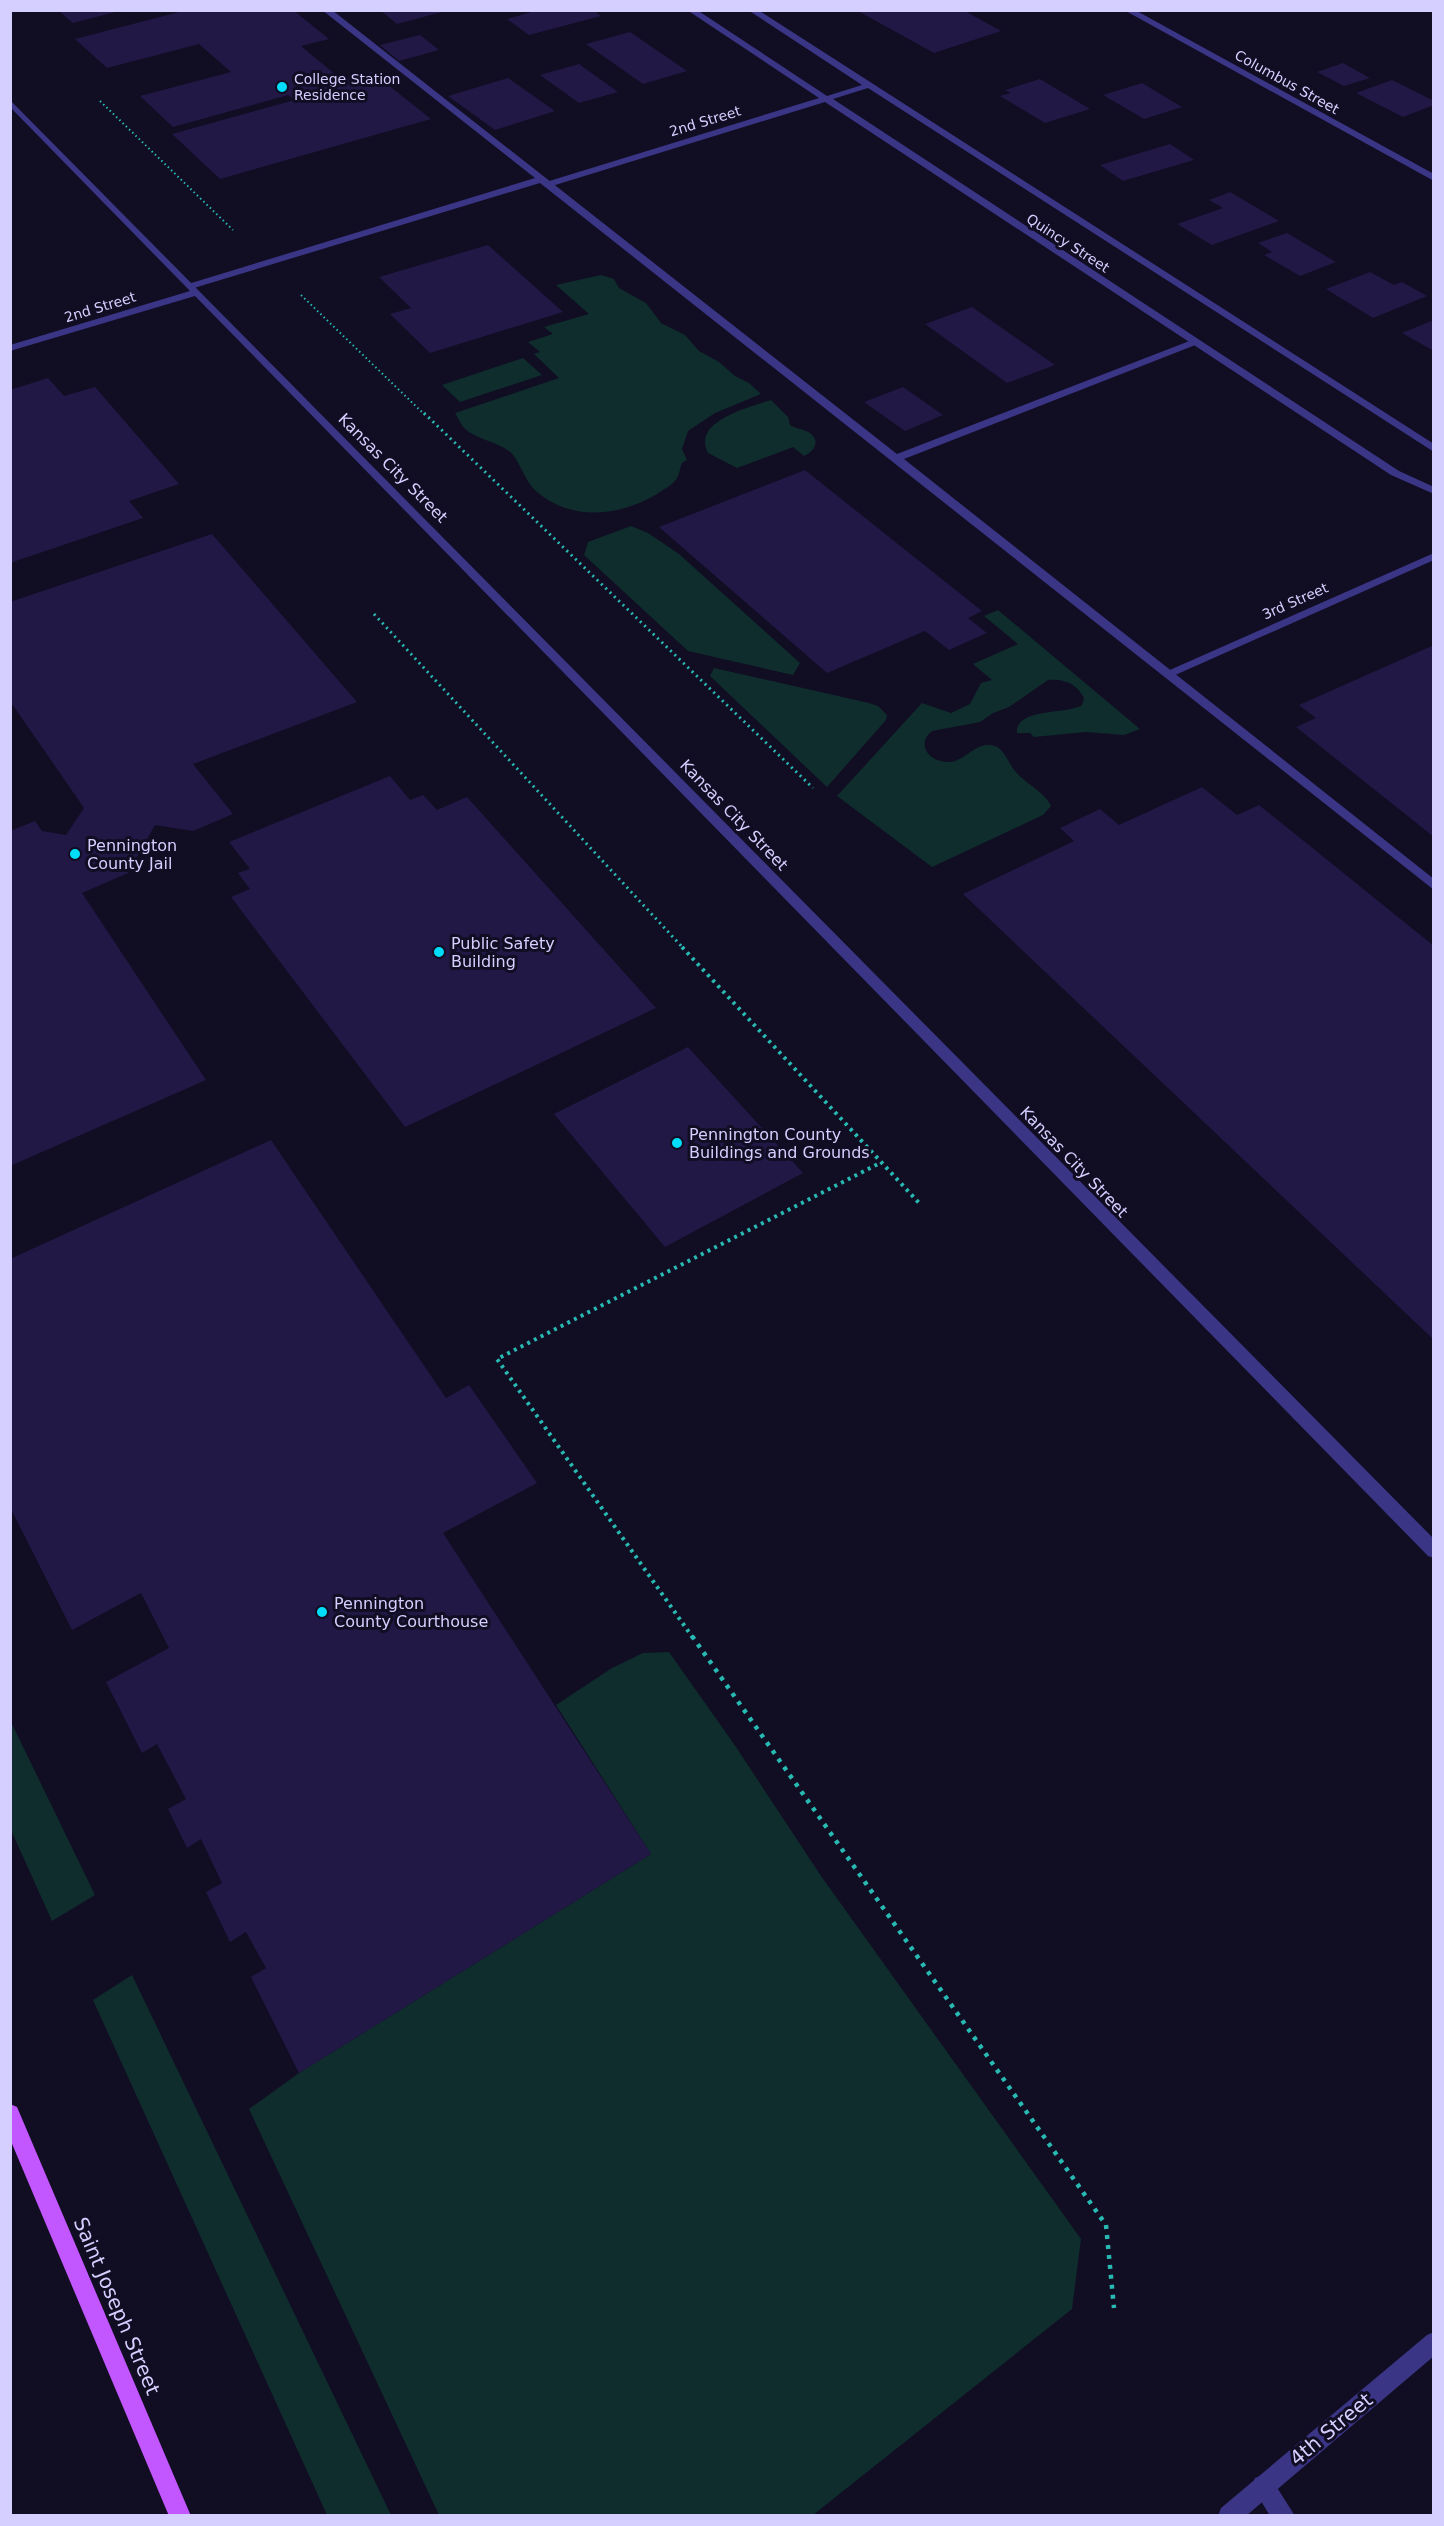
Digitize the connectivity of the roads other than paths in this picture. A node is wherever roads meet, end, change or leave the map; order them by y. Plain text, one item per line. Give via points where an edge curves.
1 (326, 10) edge
2 (691, 10) edge
3 (752, 10) edge
4 (1128, 10) edge
5 (870, 85) junction
6 (825, 99) junction
7 (10, 102) edge
8 (1434, 178) edge
9 (545, 181) junction
10 (194, 289) junction
11 (1195, 342) junction
12 (10, 348) edge
13 (1434, 449) edge
14 (897, 458) junction
15 (1434, 491) edge
16 (1434, 556) edge
17 (1169, 673) junction
18 (1434, 886) edge
19 (1434, 1551) edge
20 (10, 2114) edge
21 (1434, 2342) edge
22 (1263, 2486) junction
23 (180, 2516) edge
24 (1229, 2516) edge
25 (1284, 2516) edge

1 - 9 street
2 - 6 street, Quincy Street
3 - 5 street, Quincy Street
4 - 8 street, Columbus Street
5 - 6 street, 2nd Street
5 - 13 street, Quincy Street
6 - 9 street, 2nd Street
6 - 11 street, Quincy Street
7 - 10 street, Kansas City Street
9 - 10 street, 2nd Street via 267,263
9 - 14 street
10 - 12 street, 2nd Street
10 - 19 street, Kansas City Street
11 - 14 street
11 - 15 street, Quincy Street via 1395,473
14 - 17 street
16 - 17 street, 3rd Street
17 - 18 street
20 - 23 main road, Saint Joseph Street
21 - 22 street, 4th Street
22 - 24 street, 4th Street
22 - 25 street

